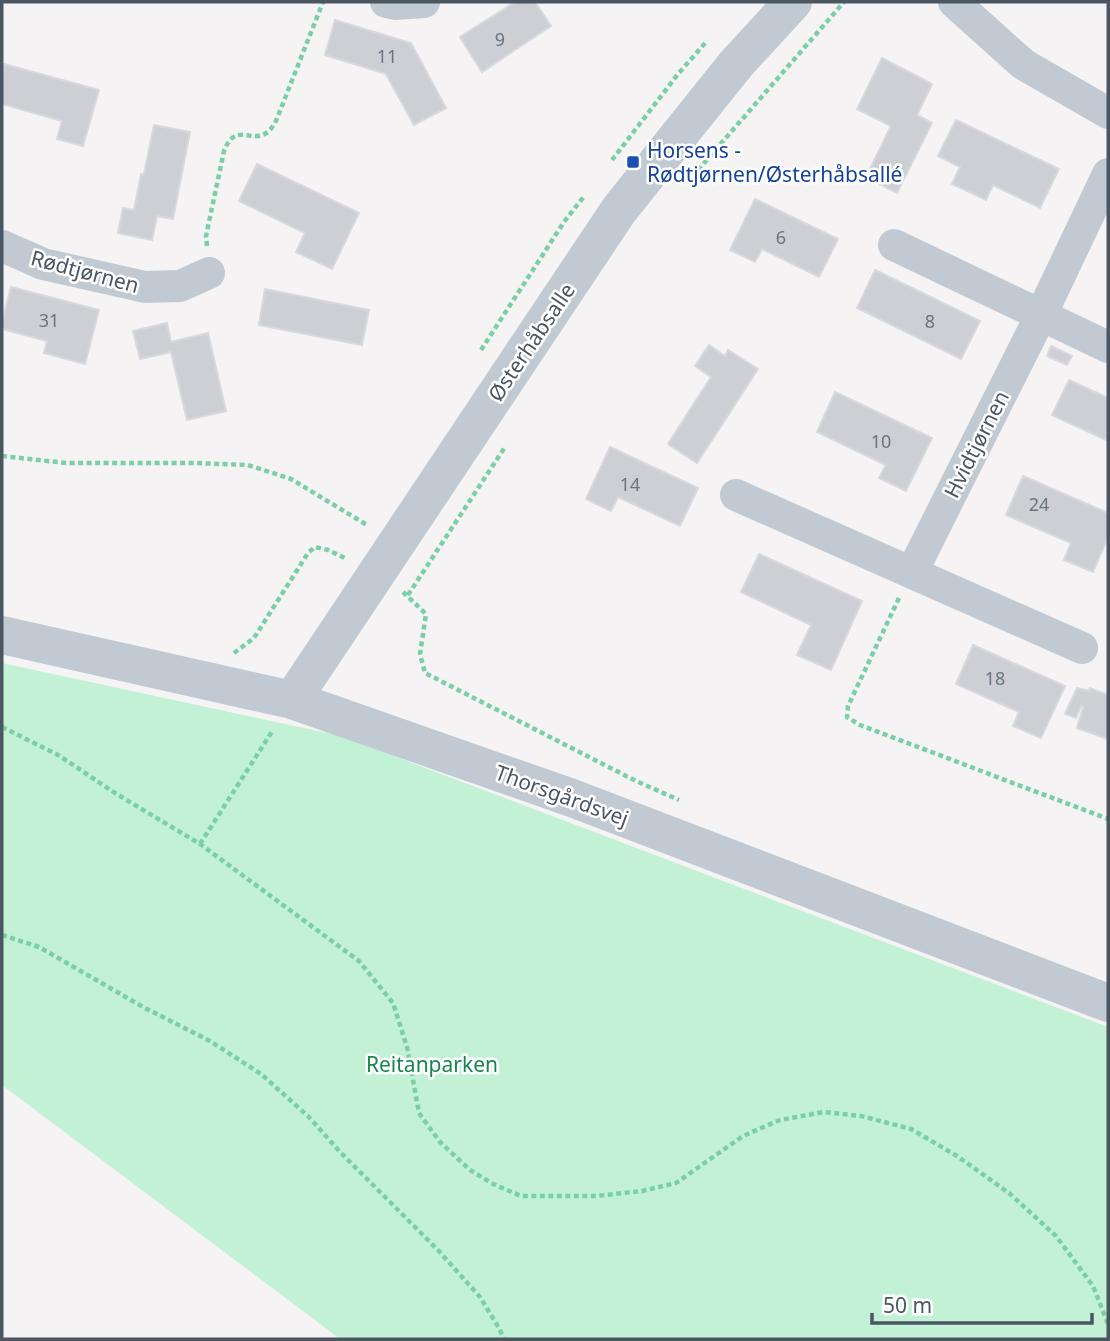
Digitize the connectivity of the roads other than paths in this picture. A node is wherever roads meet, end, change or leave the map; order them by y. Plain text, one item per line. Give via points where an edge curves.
1 (386, 2) edge
2 (424, 2) edge
3 (793, 2) edge
4 (954, 2) edge
5 (1108, 113) edge
6 (1108, 174) edge
7 (894, 245) dead end
8 (2, 246) edge
9 (209, 273) road end
10 (1041, 315) junction
11 (1108, 347) edge
12 (736, 495) dead end
13 (912, 572) junction
14 (2, 635) edge
15 (1082, 648) dead end
16 (292, 700) junction
17 (1108, 1003) edge

1 - 2 street
3 - 16 street, Østerhåbsalle via 736,64 619,210
4 - 5 street via 1023,64
6 - 10 street, Hvidtjørnen
7 - 10 street
8 - 9 street, Rødtjørnen via 43,264 145,287 180,286
10 - 11 street
10 - 13 street, Hvidtjørnen
12 - 13 street
13 - 15 street
14 - 16 street, Thorsgårdsvej
16 - 17 street, Thorsgårdsvej via 572,798

